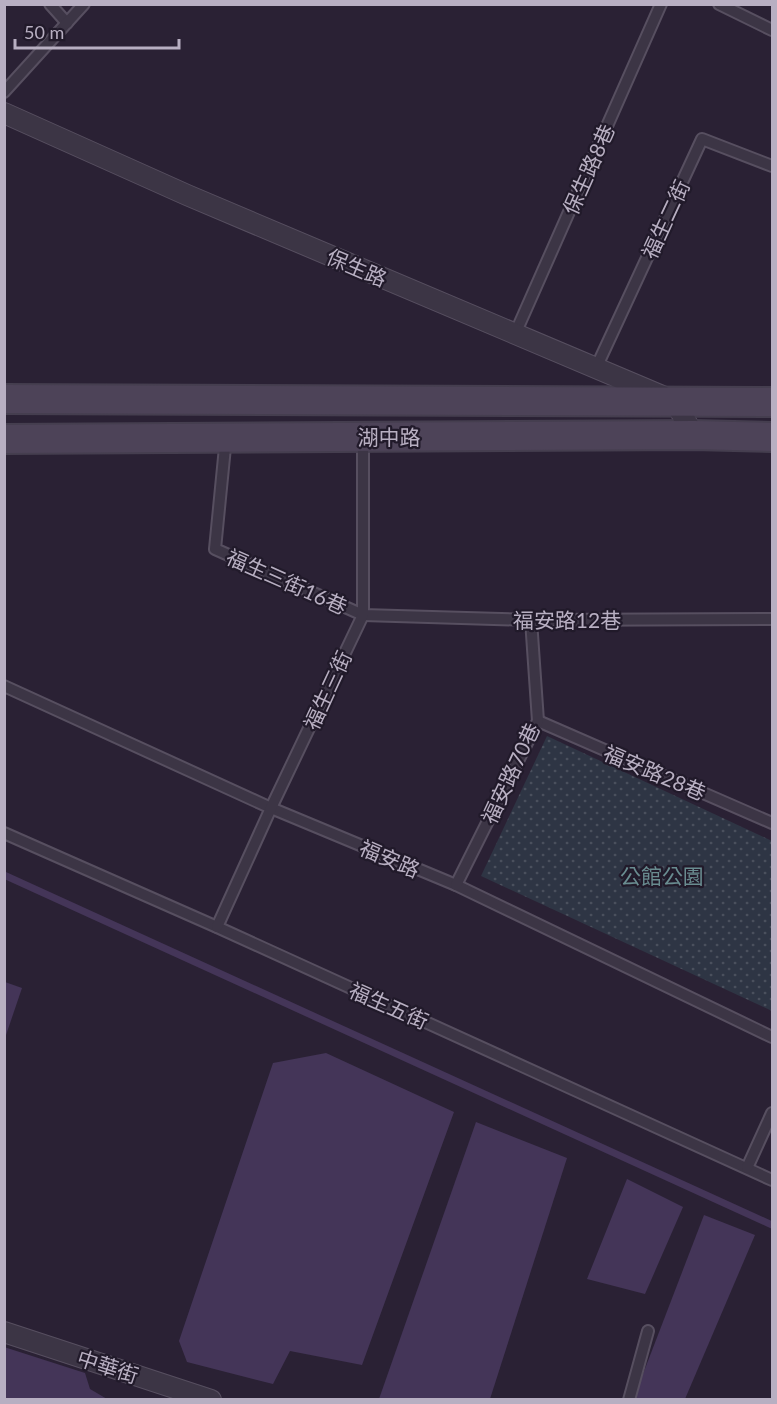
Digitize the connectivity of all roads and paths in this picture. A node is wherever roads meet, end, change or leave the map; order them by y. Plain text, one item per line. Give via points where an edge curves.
1 (50, 4) edge
2 (84, 4) edge
3 (661, 4) edge
4 (719, 4) edge
5 (67, 23) junction
6 (772, 30) edge
7 (4, 92) edge
8 (6, 118) edge
9 (772, 166) edge
10 (515, 334) junction
11 (596, 368) junction
12 (4, 399) edge
13 (674, 401) junction
14 (772, 402) edge
15 (694, 435) junction
16 (363, 436) junction
17 (226, 437) junction
18 (772, 437) edge
19 (4, 439) edge
20 (363, 615) junction
21 (772, 619) edge
22 (531, 620) junction
23 (4, 686) edge
24 (538, 721) junction
25 (271, 808) junction
26 (772, 823) edge
27 (4, 833) edge
28 (456, 885) junction
29 (217, 927) junction
30 (772, 1037) edge
31 (772, 1113) edge
32 (747, 1168) junction
33 (772, 1180) edge
34 (648, 1331) dead end
35 (4, 1332) edge
36 (211, 1400) edge
37 (629, 1400) edge

1 - 5 lane
2 - 5 lane
3 - 10 lane, 保生路8巷
4 - 6 lane
5 - 7 lane
8 - 10 street, 保生路
9 - 11 lane, 福生二街 via 702,139
10 - 11 street, 保生路
11 - 13 street, 保生路
12 - 13 street, 湖中路
13 - 14 street, 湖中路
13 - 15 street
15 - 16 street, 湖中路
15 - 18 street, 湖中路
16 - 17 street, 湖中路
16 - 20 lane, 福生三街
17 - 19 street, 湖中路
17 - 20 lane, 福生三街16巷 via 215,549
20 - 22 lane, 福安路12巷
20 - 25 lane, 福生三街
21 - 22 lane, 福安路12巷
22 - 24 lane, 福安路70巷
23 - 25 lane, 福安路
24 - 26 lane, 福安路28巷
24 - 28 lane, 福安路70巷
25 - 28 lane, 福安路
25 - 29 lane, 福生三街
27 - 29 lane, 福生五街
28 - 30 lane, 福安路
29 - 32 lane, 福生五街
31 - 32 lane
32 - 33 lane, 福生五街
34 - 37 lane
35 - 36 street, 中華街

